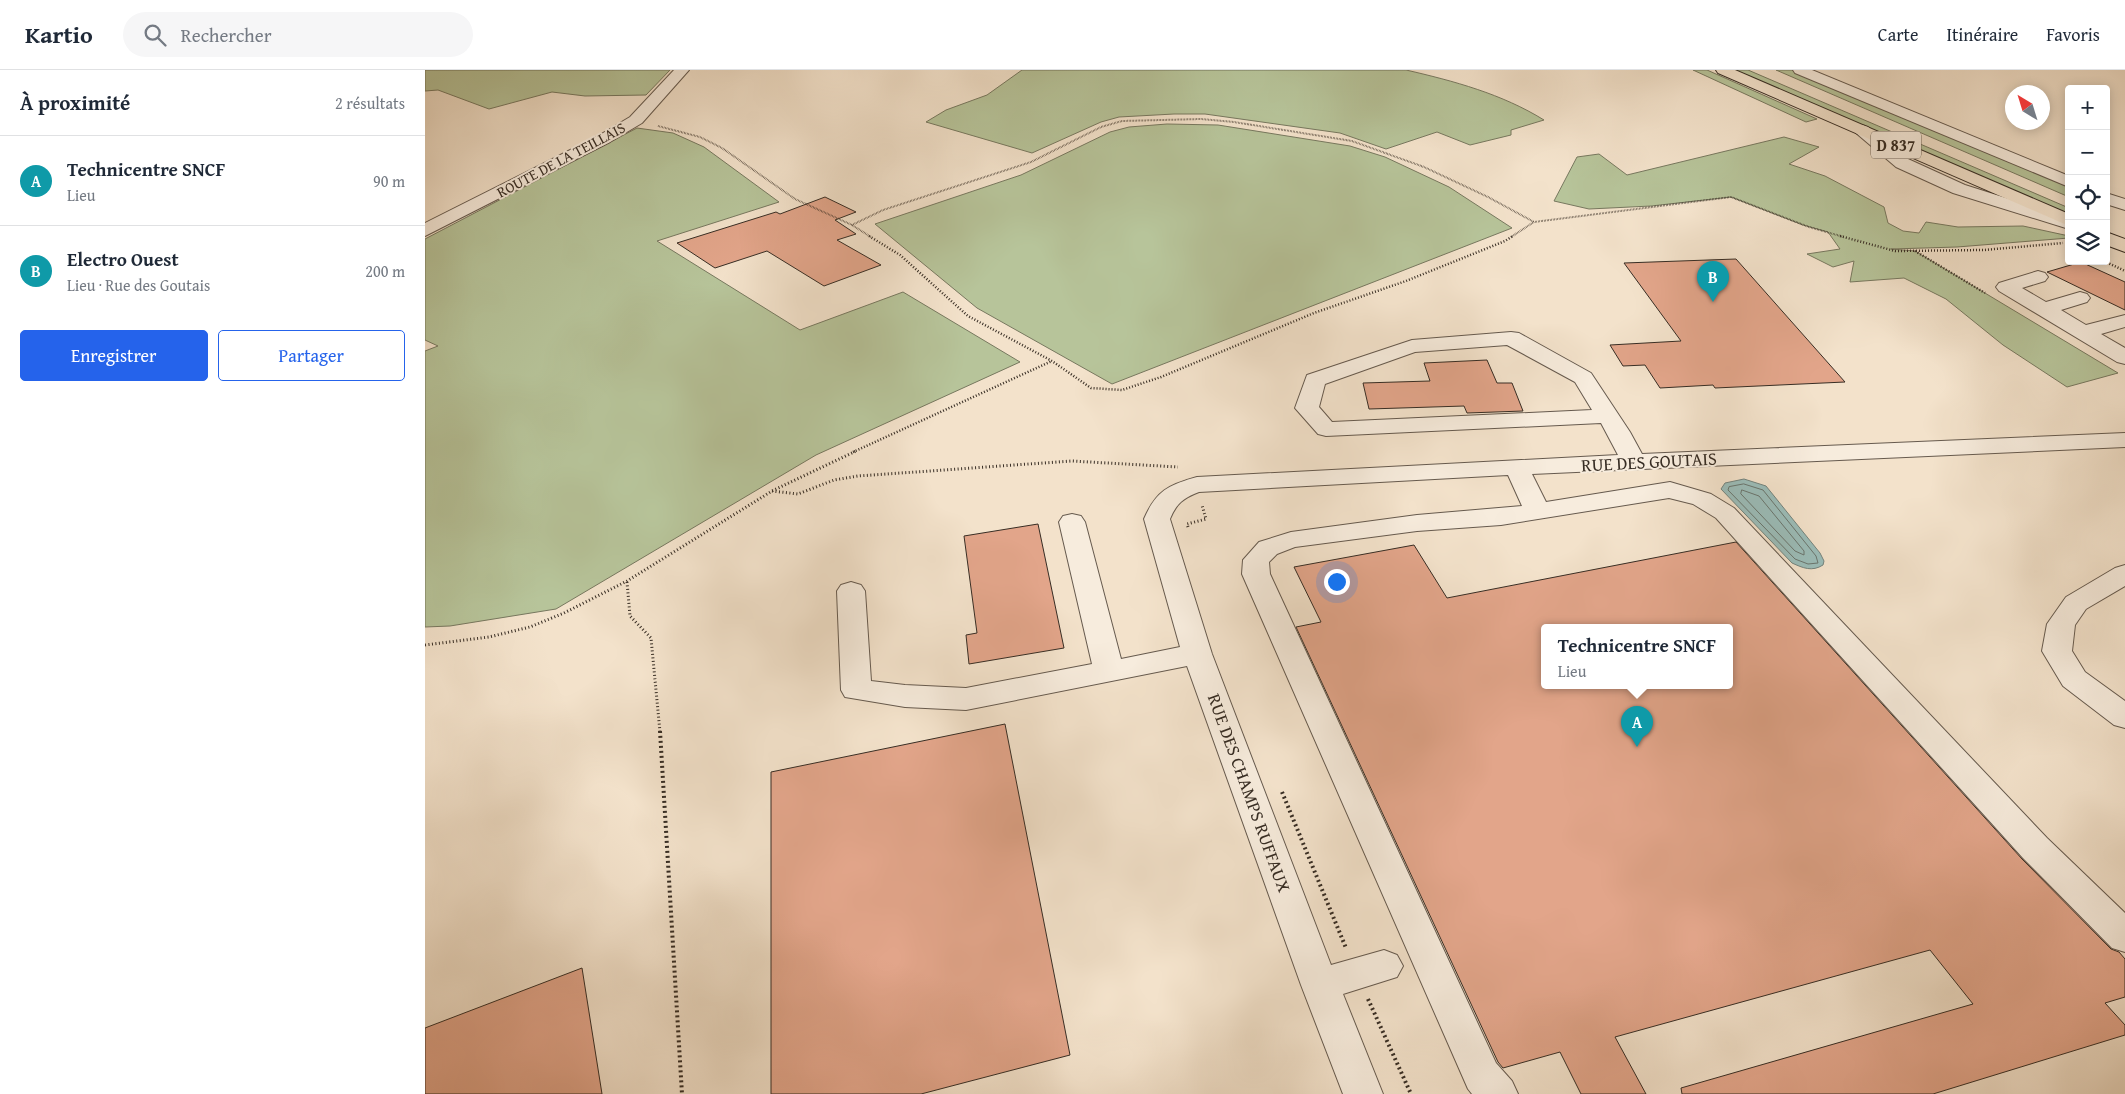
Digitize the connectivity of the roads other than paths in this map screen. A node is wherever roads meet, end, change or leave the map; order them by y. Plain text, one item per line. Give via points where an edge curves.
1 (682, 70) edge
2 (1723, 70) edge
3 (1759, 70) edge
4 (1800, 70) edge
5 (1862, 130) joint
6 (1987, 168) dead end
7 (2065, 180) edge
8 (2110, 200) edge
9 (2125, 206) edge
10 (2065, 221) edge
11 (425, 230) edge
12 (2110, 240) edge
13 (2125, 246) edge
14 (2038, 277) dead end
15 (2080, 298) dead end
16 (2044, 309) junction
17 (2125, 321) edge
18 (2084, 332) junction
19 (2125, 357) edge
20 (1608, 416) junction
21 (2125, 440) edge
22 (1633, 462) junction
23 (1517, 467) junction
24 (1188, 482) joint
25 (1538, 512) junction
26 (1072, 522) dead end
27 (2125, 574) edge
28 (851, 591) dead end
29 (1197, 654) junction
30 (1109, 671) junction
31 (2125, 717) edge
32 (2125, 937) edge
33 (1370, 970) road end
34 (1319, 985) junction
35 (1363, 1094) edge
36 (1498, 1094) edge

1 - 11 street, ROUTE DE LA TEILLAIS via 636,120
2 - 5 main road, D 837
3 - 6 main road, D 837
4 - 7 street
5 - 10 street via 1902,163 1951,185
8 - 9 street
12 - 13 main road
14 - 16 street via 2006,287
15 - 16 street
16 - 18 street
17 - 18 street
18 - 19 street
20 - 20 street via 1583,378 1511,338 1403,349 1315,380 1307,408 1326,429
20 - 22 street
21 - 22 street, RUE DES GOUTAIS
22 - 23 street, RUE DES GOUTAIS
23 - 24 street, RUE DES GOUTAIS
23 - 25 street
24 - 29 street, RUE DES CHAMPS RUFFAUX via 1162,504 1157,519
25 - 32 street via 1670,490 1702,499 1725,513 2035,848
25 - 36 street via 1501,518 1417,523 1291,540 1268,548 1256,560 1257,574 1482,1076
26 - 30 street
27 - 31 street via 2076,603 2061,624 2057,650 2074,679
28 - 30 street via 856,690 967,699
29 - 30 street
29 - 34 street, RUE DES CHAMPS RUFFAUX
33 - 34 street
34 - 35 street, RUE DES CHAMPS RUFFAUX

